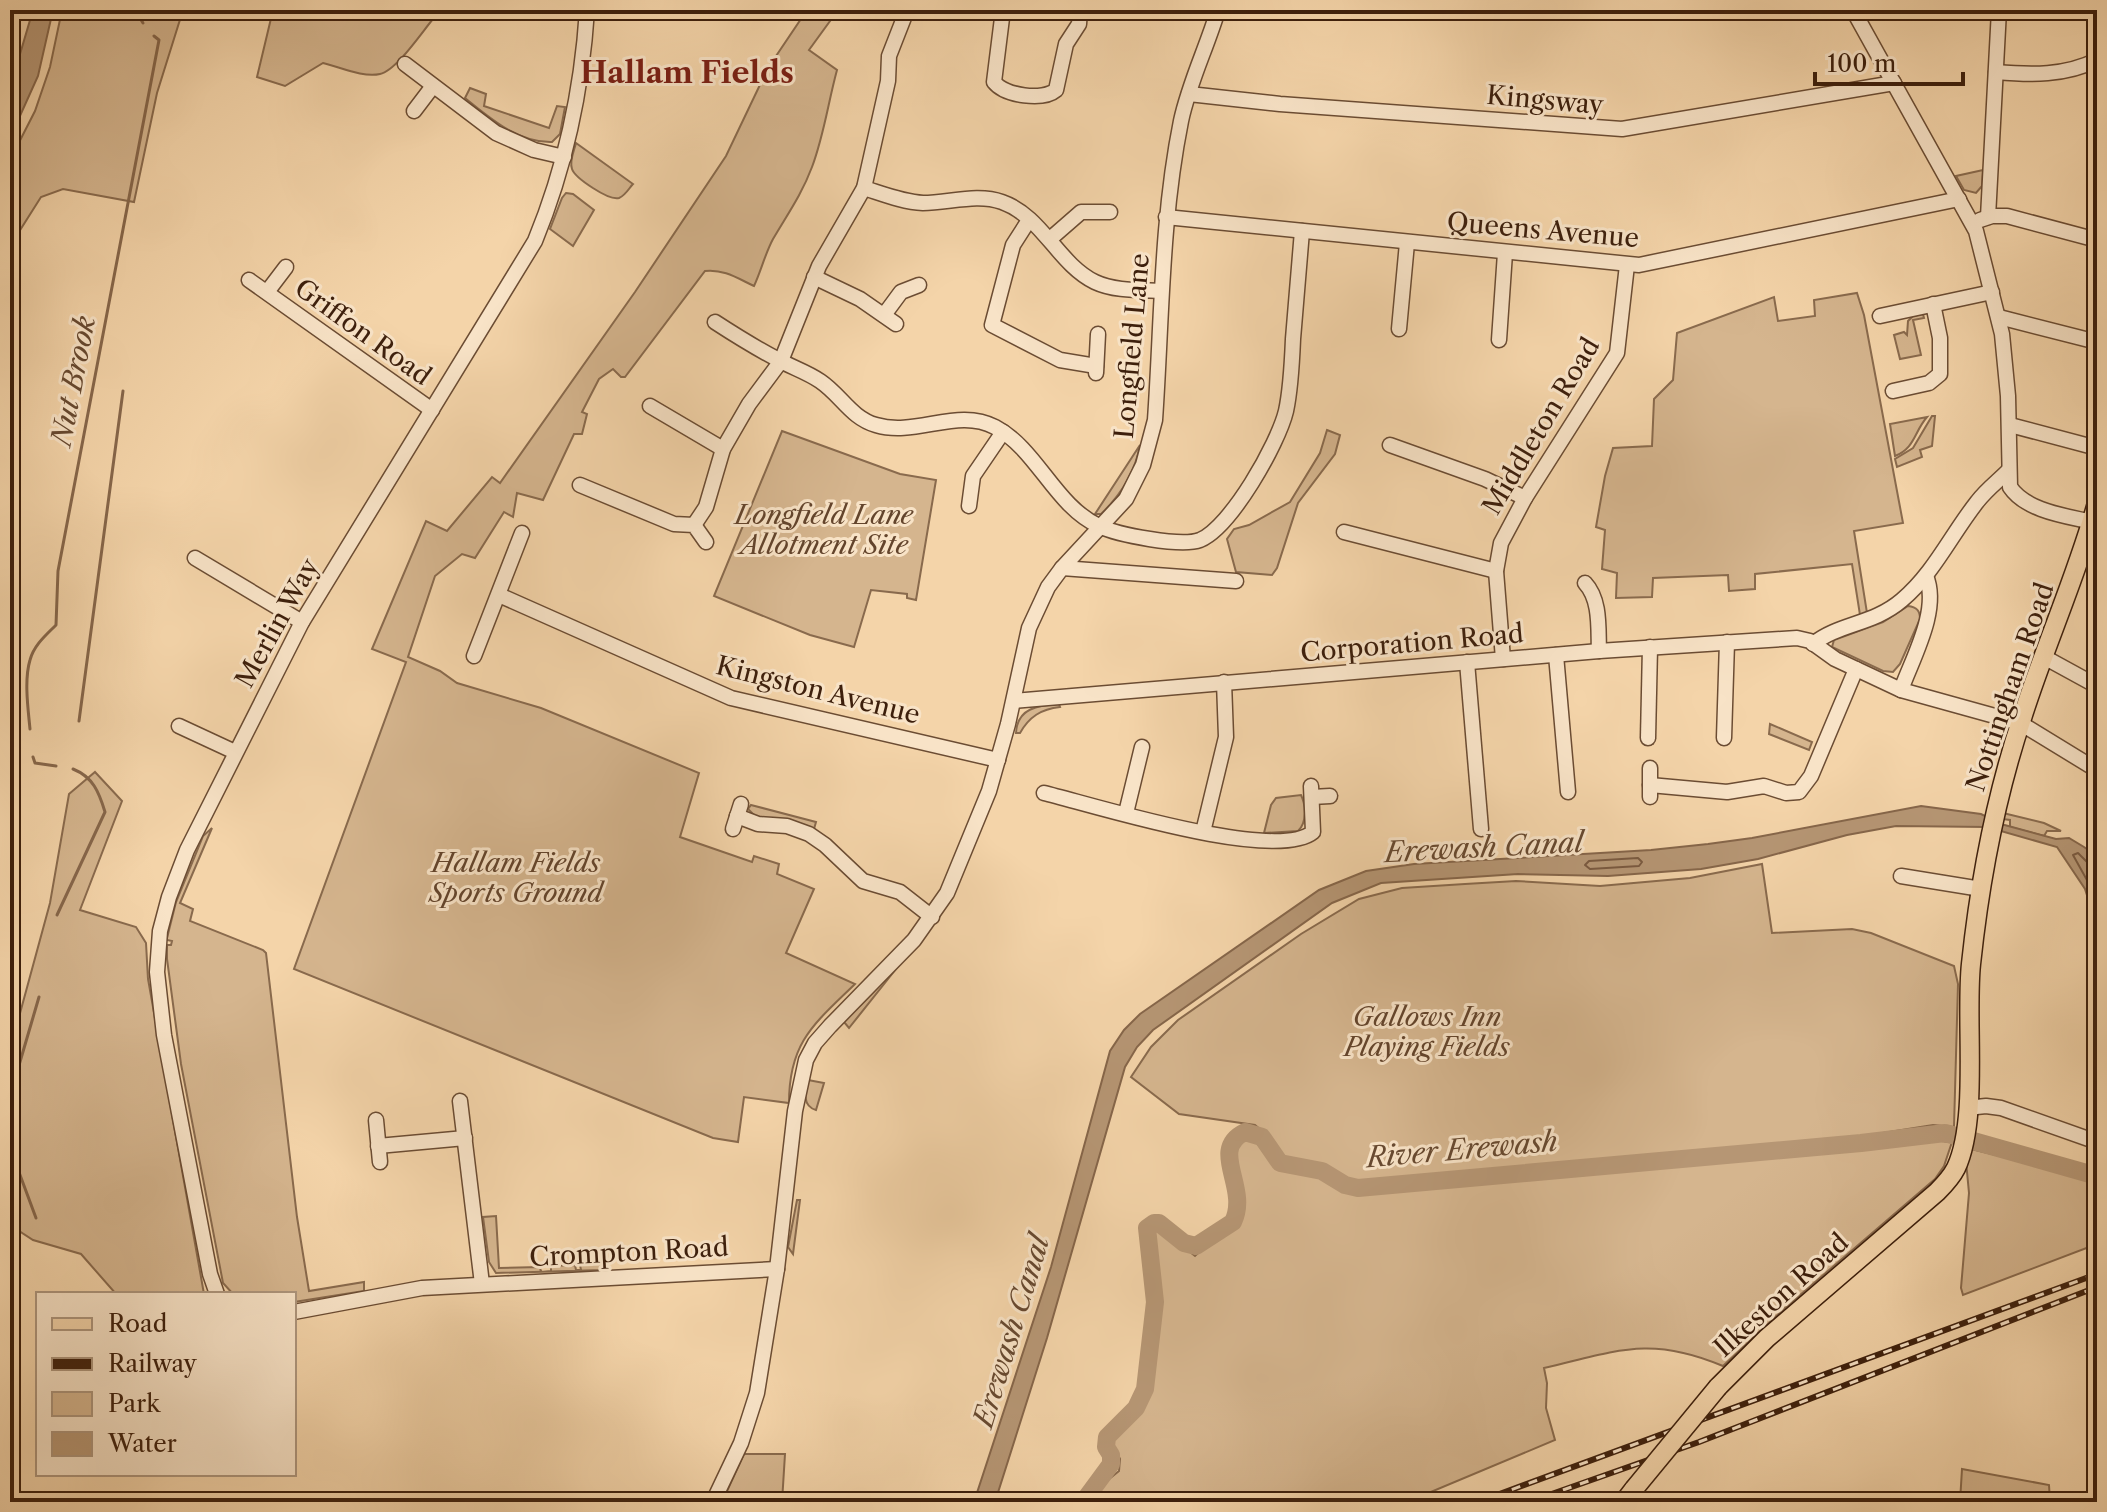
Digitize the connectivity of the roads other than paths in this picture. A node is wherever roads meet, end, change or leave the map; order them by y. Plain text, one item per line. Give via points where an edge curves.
1 (587, 10) edge
2 (907, 10) edge
3 (1003, 10) edge
4 (1080, 10) edge
5 (1218, 10) edge
6 (1853, 10) edge
7 (1999, 10) edge
8 (2097, 60) edge
9 (405, 64) dead end
10 (1996, 72) junction
11 (1894, 83) junction
12 (433, 86) junction
13 (1189, 94) junction
14 (414, 111) dead end
15 (564, 157) junction
16 (864, 188) junction
17 (1959, 199) junction
18 (1110, 212) dead end
19 (1166, 217) junction
20 (1988, 217) junction
21 (1029, 220) junction
22 (1973, 225) junction
23 (1302, 231) junction
24 (1050, 239) junction
25 (2097, 240) edge
26 (1407, 243) junction
27 (1505, 253) junction
28 (1627, 265) junction
29 (286, 267) dead end
30 (814, 277) junction
31 (249, 280) dead end
32 (919, 284) dead end
33 (1161, 291) junction
34 (267, 292) junction
35 (1992, 292) junction
36 (1933, 304) junction
37 (1999, 317) junction
38 (1891, 318) dead end
39 (715, 323) dead end
40 (1399, 329) dead end
41 (1098, 334) dead end
42 (1499, 340) dead end
43 (2097, 342) edge
44 (781, 361) junction
45 (1893, 391) dead end
46 (650, 405) dead end
47 (432, 410) junction
48 (2010, 425) junction
49 (1003, 432) junction
50 (1390, 445) dead end
51 (2097, 448) edge
52 (723, 449) junction
53 (2008, 471) junction
54 (580, 485) dead end
55 (1525, 498) junction
56 (2097, 503) edge
57 (969, 506) dead end
58 (2092, 522) junction
59 (694, 525) junction
60 (1101, 527) junction
61 (1344, 532) dead end
62 (522, 533) dead end
63 (706, 542) dead end
64 (2090, 556) edge
65 (1062, 568) junction
66 (1496, 571) junction
67 (1926, 576) junction
68 (199, 579) dead end
69 (1582, 582) dead end
70 (1227, 585) dead end
71 (499, 595) junction
72 (302, 622) junction
73 (1727, 642) junction
74 (1813, 644) junction
75 (1650, 647) junction
76 (1599, 651) junction
77 (1556, 655) junction
78 (474, 656) dead end
79 (2044, 657) junction
80 (1503, 659) junction
81 (1467, 662) junction
82 (1856, 669) junction
83 (1224, 682) junction
84 (2097, 686) edge
85 (1901, 690) junction
86 (1014, 701) junction
87 (2020, 723) junction
88 (179, 726) dead end
89 (1648, 738) dead end
90 (1724, 738) dead end
91 (1142, 747) dead end
92 (235, 752) junction
93 (998, 760) junction
94 (1650, 768) dead end
95 (2097, 770) edge
96 (1060, 780) dead end
97 (1565, 786) dead end
98 (1330, 796) dead end
99 (1126, 813) junction
100 (737, 816) dead end
101 (1481, 829) dead end
102 (1203, 832) junction
103 (1908, 873) dead end
104 (1981, 889) junction
105 (932, 917) junction
106 (460, 1101) dead end
107 (1967, 1108) junction
108 (376, 1120) dead end
109 (465, 1138) junction
110 (1964, 1138) joint
111 (2097, 1142) edge
112 (777, 1269) junction
113 (482, 1284) junction
114 (216, 1292) edge
115 (296, 1312) edge
116 (1629, 1496) edge
117 (713, 1502) edge

1 - 15 street, Merlin Way
2 - 16 street via 889,56
3 - 4 street via 994,82 1004,91 1045,96 1056,90
5 - 13 street, Longfield Lane
6 - 11 street
7 - 10 street
8 - 10 street via 2058,73
9 - 12 street
10 - 20 street
11 - 13 street, Kingsway via 1622,129
11 - 17 street
12 - 14 street
12 - 15 street via 496,133
13 - 19 street, Longfield Lane
15 - 47 street, Merlin Way via 535,241
16 - 21 street via 923,203 1004,202
16 - 30 street
17 - 22 street
17 - 28 street, Queens Avenue
18 - 24 street via 1081,212
19 - 23 street, Queens Avenue
19 - 33 street, Longfield Lane
20 - 22 street
20 - 25 street via 2009,217
21 - 24 street
21 - 41 street via 1013,245 989,331 1096,370
22 - 35 street
23 - 26 street, Queens Avenue
23 - 60 street via 1286,409 1255,477 1221,523 1200,540
24 - 33 street via 1094,281
26 - 27 street, Queens Avenue
26 - 40 street
27 - 28 street, Queens Avenue
27 - 42 street
28 - 55 street, Middleton Road via 1617,353
29 - 34 street, Griffon Road
30 - 32 street via 890,319 901,292
30 - 44 street
31 - 34 street, Griffon Road
33 - 60 street, Longfield Lane via 1154,431 1139,476
34 - 47 street, Griffon Road
35 - 36 street
35 - 37 street
36 - 38 street
36 - 45 street via 1942,360 1939,385
37 - 43 street
37 - 48 street
39 - 44 street
44 - 49 street via 820,381 873,425 897,430 979,420
44 - 52 street
46 - 52 street
47 - 72 street, Merlin Way
48 - 51 street
48 - 53 street
49 - 57 street via 973,476
49 - 60 street via 1072,505
50 - 55 street
52 - 59 street via 706,507
53 - 58 street via 2012,491 2023,499
53 - 67 street via 1976,504
54 - 59 street via 674,524
55 - 66 street, Middleton Road via 1501,543
56 - 58 main road, Nottingham Road
58 - 64 main road, Nottingham Road
59 - 63 street
60 - 65 street, Longfield Lane
61 - 66 street
62 - 71 street
64 - 79 main road, Nottingham Road
65 - 70 street
65 - 86 street, Longfield Lane via 1029,628
66 - 80 street, Middleton Road
67 - 74 street via 1878,617
67 - 85 street via 1932,596 1929,613
68 - 72 street via 201,562
69 - 76 street via 1596,605
71 - 78 street
71 - 93 street, Kingston Avenue via 731,698
72 - 92 street, Merlin Way
73 - 74 street, Corporation Road via 1792,637
73 - 75 street, Corporation Road
73 - 90 street
74 - 82 street
75 - 76 street, Corporation Road
75 - 89 street
76 - 77 street, Corporation Road
77 - 80 street, Corporation Road
77 - 97 street
79 - 84 street
79 - 87 main road, Nottingham Road
80 - 81 street, Corporation Road
81 - 83 street, Corporation Road
81 - 101 street
82 - 85 street
82 - 94 street via 1811,776 1799,792 1764,786 1727,792 1650,791
83 - 86 street, Corporation Road
83 - 102 street via 1226,737
85 - 87 street
86 - 93 street, Longfield Lane
87 - 95 street
87 - 104 main road, Nottingham Road via 1994,814
88 - 92 street
91 - 99 street via 1143,775
92 - 114 street, Merlin Way via 174,881 160,931 157,972 164,1035
93 - 105 street, Longfield Lane via 969,845
96 - 99 street via 1050,795
98 - 102 street via 1312,792 1314,828 1304,838 1260,842
99 - 102 street
100 - 105 street via 809,834 863,881 894,889
103 - 104 street
104 - 107 main road, Nottingham Road via 1970,971
105 - 112 street, Longfield Lane via 808,1056 795,1111
106 - 109 street
107 - 110 main road, Nottingham Road
107 - 111 street via 1995,1107
108 - 109 street via 379,1154
109 - 113 street
110 - 116 main road, Ilkeston Road, bridge via 1953,1173 1937,1192 1767,1338 1718,1387
112 - 113 street, Crompton Road
112 - 117 street, Longfield Lane via 757,1393
113 - 115 street, Crompton Road via 412,1290

